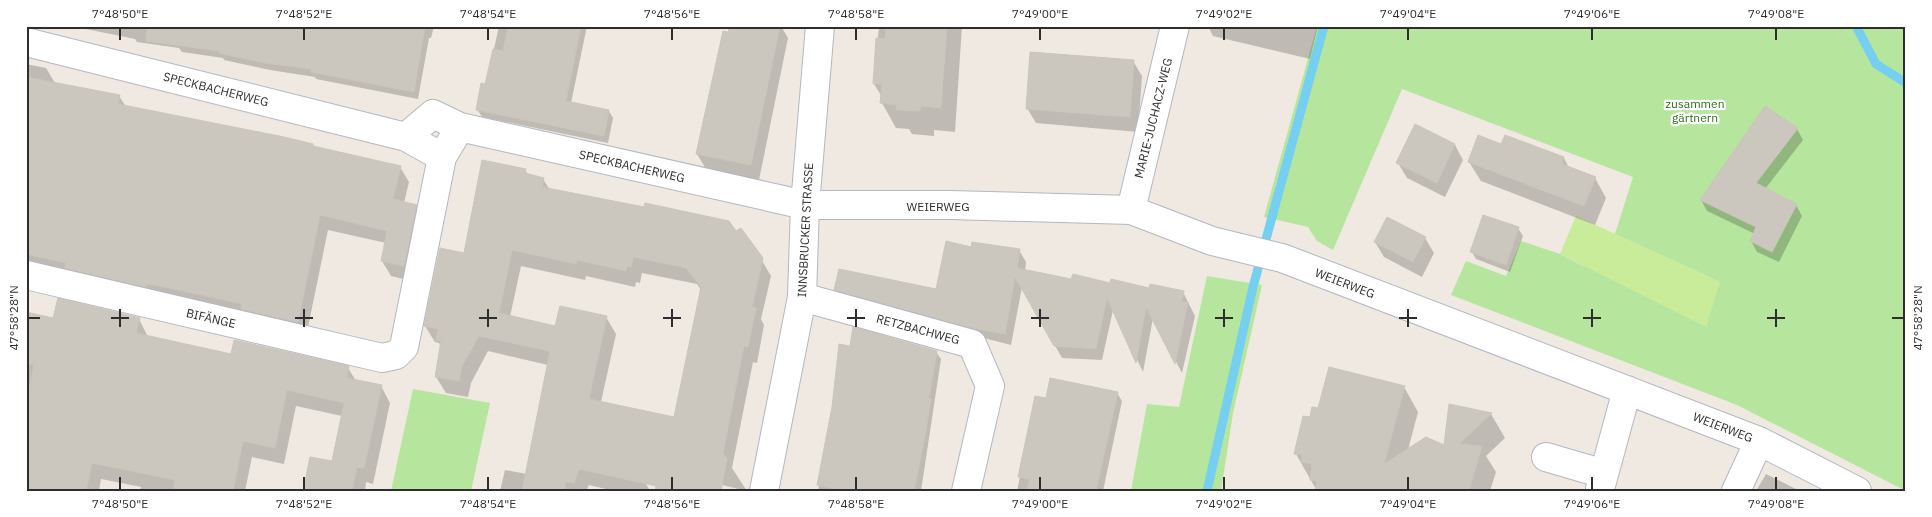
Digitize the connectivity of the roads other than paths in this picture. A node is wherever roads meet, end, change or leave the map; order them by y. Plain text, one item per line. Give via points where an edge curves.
1 (820, 26) edge
2 (1175, 26) edge
3 (26, 42) edge
4 (460, 127) junction
5 (406, 137) junction
6 (442, 157) junction
7 (804, 205) junction
8 (1131, 210) junction
9 (26, 275) edge
10 (802, 297) junction
11 (1627, 390) junction
12 (1759, 440) junction
13 (1546, 457) dead end
14 (764, 491) edge
15 (966, 491) edge
16 (1736, 491) edge
17 (1857, 491) edge

1 - 7 street, INNSBRUCKER STRASSE
2 - 8 street, MARIE-JUCHACZ-WEG
3 - 5 street, SPECKBACHERWEG
4 - 5 street, SPECKBACHERWEG via 433,114
4 - 6 street
4 - 7 street, SPECKBACHERWEG
5 - 6 street, SPECKBACHERWEG
6 - 9 street, BIFÄNGE via 404,347 396,355 382,358
7 - 8 street, WEIERWEG
7 - 10 street, INNSBRUCKER STRASSE
8 - 11 street, WEIERWEG via 1212,241 1263,253
10 - 14 street, INNSBRUCKER STRASSE
10 - 15 street, RETZBACHWEG via 972,344 990,386
11 - 12 street, WEIERWEG
11 - 13 street via 1602,481
12 - 16 street
12 - 17 street, WEIERWEG

